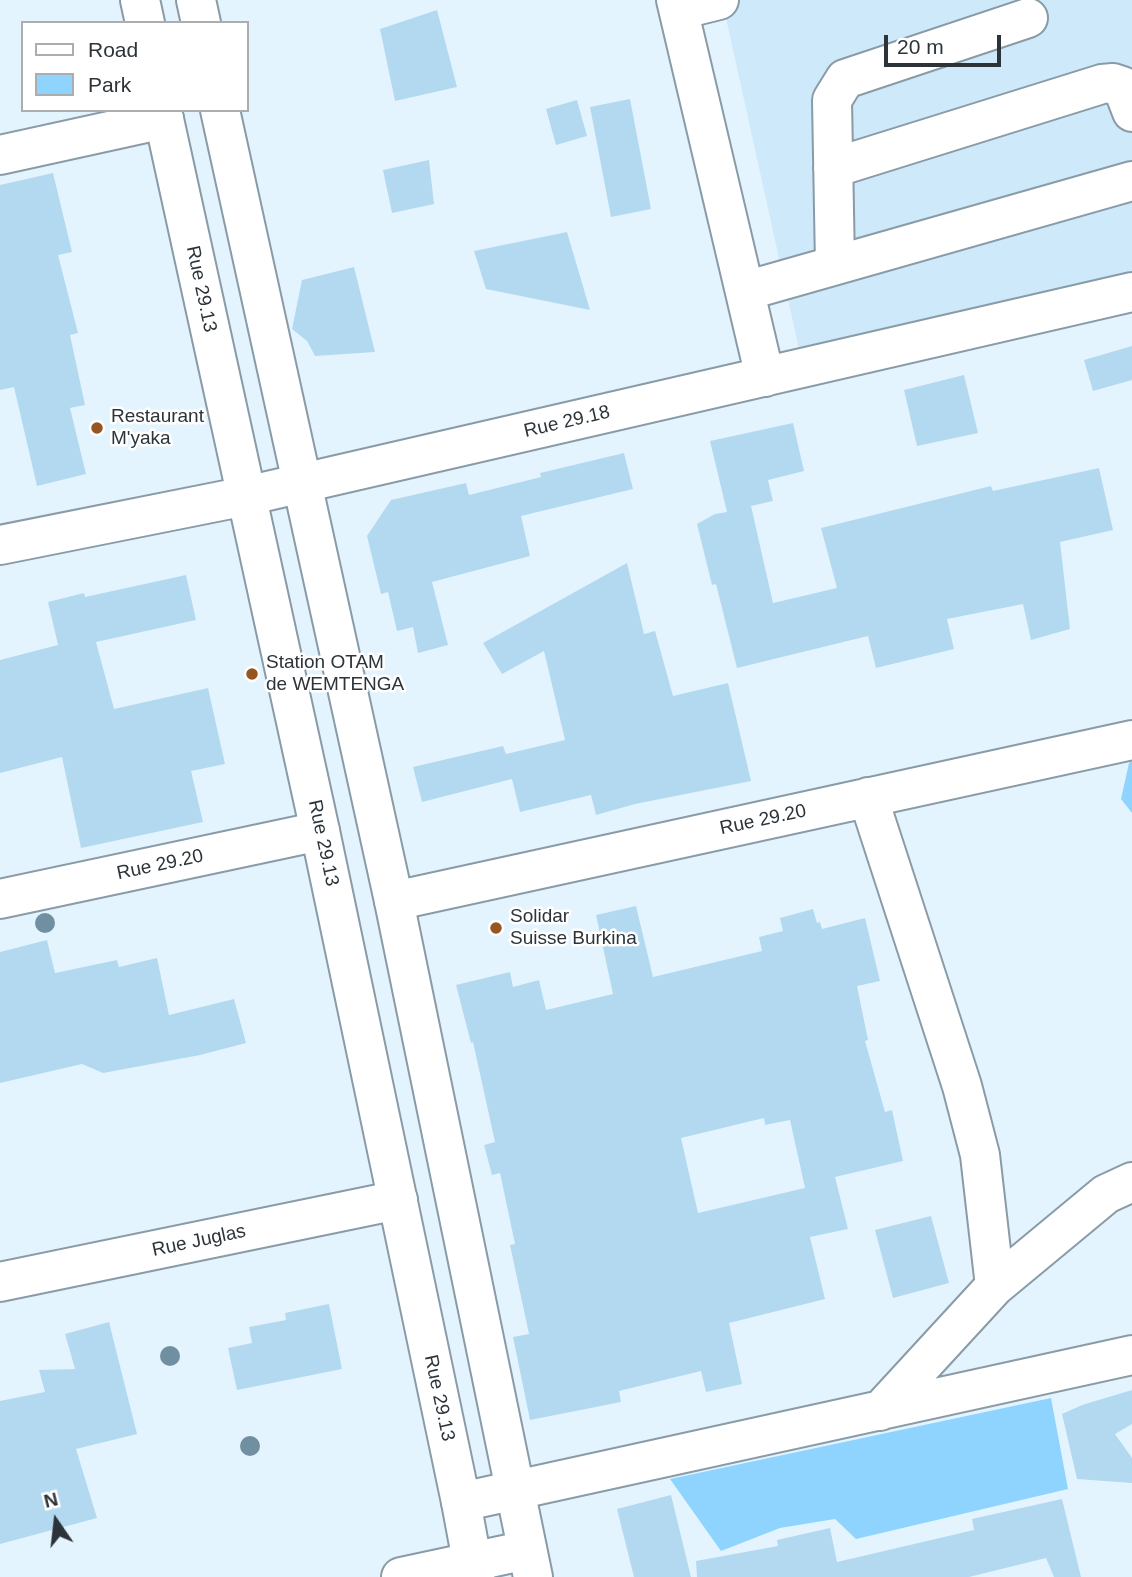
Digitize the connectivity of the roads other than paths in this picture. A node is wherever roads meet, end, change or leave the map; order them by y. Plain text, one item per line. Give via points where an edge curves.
1 (140, 0) edge
2 (196, 0) edge
3 (719, 0) edge
4 (677, 5) edge
5 (1028, 18) dead end
6 (145, 21) edge
7 (201, 21) edge
8 (1132, 111) edge
9 (220, 112) edge
10 (163, 115) edge
11 (0, 155) edge
12 (834, 169) junction
13 (1132, 181) edge
14 (835, 265) junction
15 (745, 291) junction
16 (1132, 292) edge
17 (765, 377) junction
18 (300, 484) junction
19 (246, 496) junction
20 (0, 545) edge
21 (1132, 740) edge
22 (868, 797) junction
23 (320, 831) junction
24 (0, 899) edge
25 (394, 901) junction
26 (1132, 1182) edge
27 (398, 1200) junction
28 (0, 1282) edge
29 (995, 1286) junction
30 (1132, 1355) edge
31 (880, 1411) junction
32 (515, 1492) junction
33 (461, 1502) junction
34 (530, 1564) edge
35 (473, 1570) edge
36 (401, 1577) edge

1 - 6 street
2 - 7 street
3 - 4 street
4 - 15 street
5 - 12 street via 845,79 832,100
8 - 12 street via 1122,86 1102,84
9 - 18 street
10 - 11 street
10 - 19 street, Rue 29.13
12 - 14 street
13 - 14 street
14 - 15 street
15 - 17 street
16 - 17 street, Rue 29.18
17 - 18 street, Rue 29.18
18 - 19 street, Rue 29.18
18 - 25 street
19 - 20 street, Rue 29.18
19 - 23 street, Rue 29.13
21 - 22 street, Rue 29.20
22 - 25 street, Rue 29.20
22 - 29 street via 977,1143
23 - 24 street, Rue 29.20
23 - 27 street, Rue 29.13
25 - 32 street
26 - 29 street via 1106,1194
27 - 28 street, Rue Juglas
27 - 33 street, Rue 29.13
29 - 31 street
30 - 31 street
31 - 32 street
32 - 33 street
32 - 34 street
33 - 35 street, Rue 29.13
34 - 35 street
35 - 36 street

